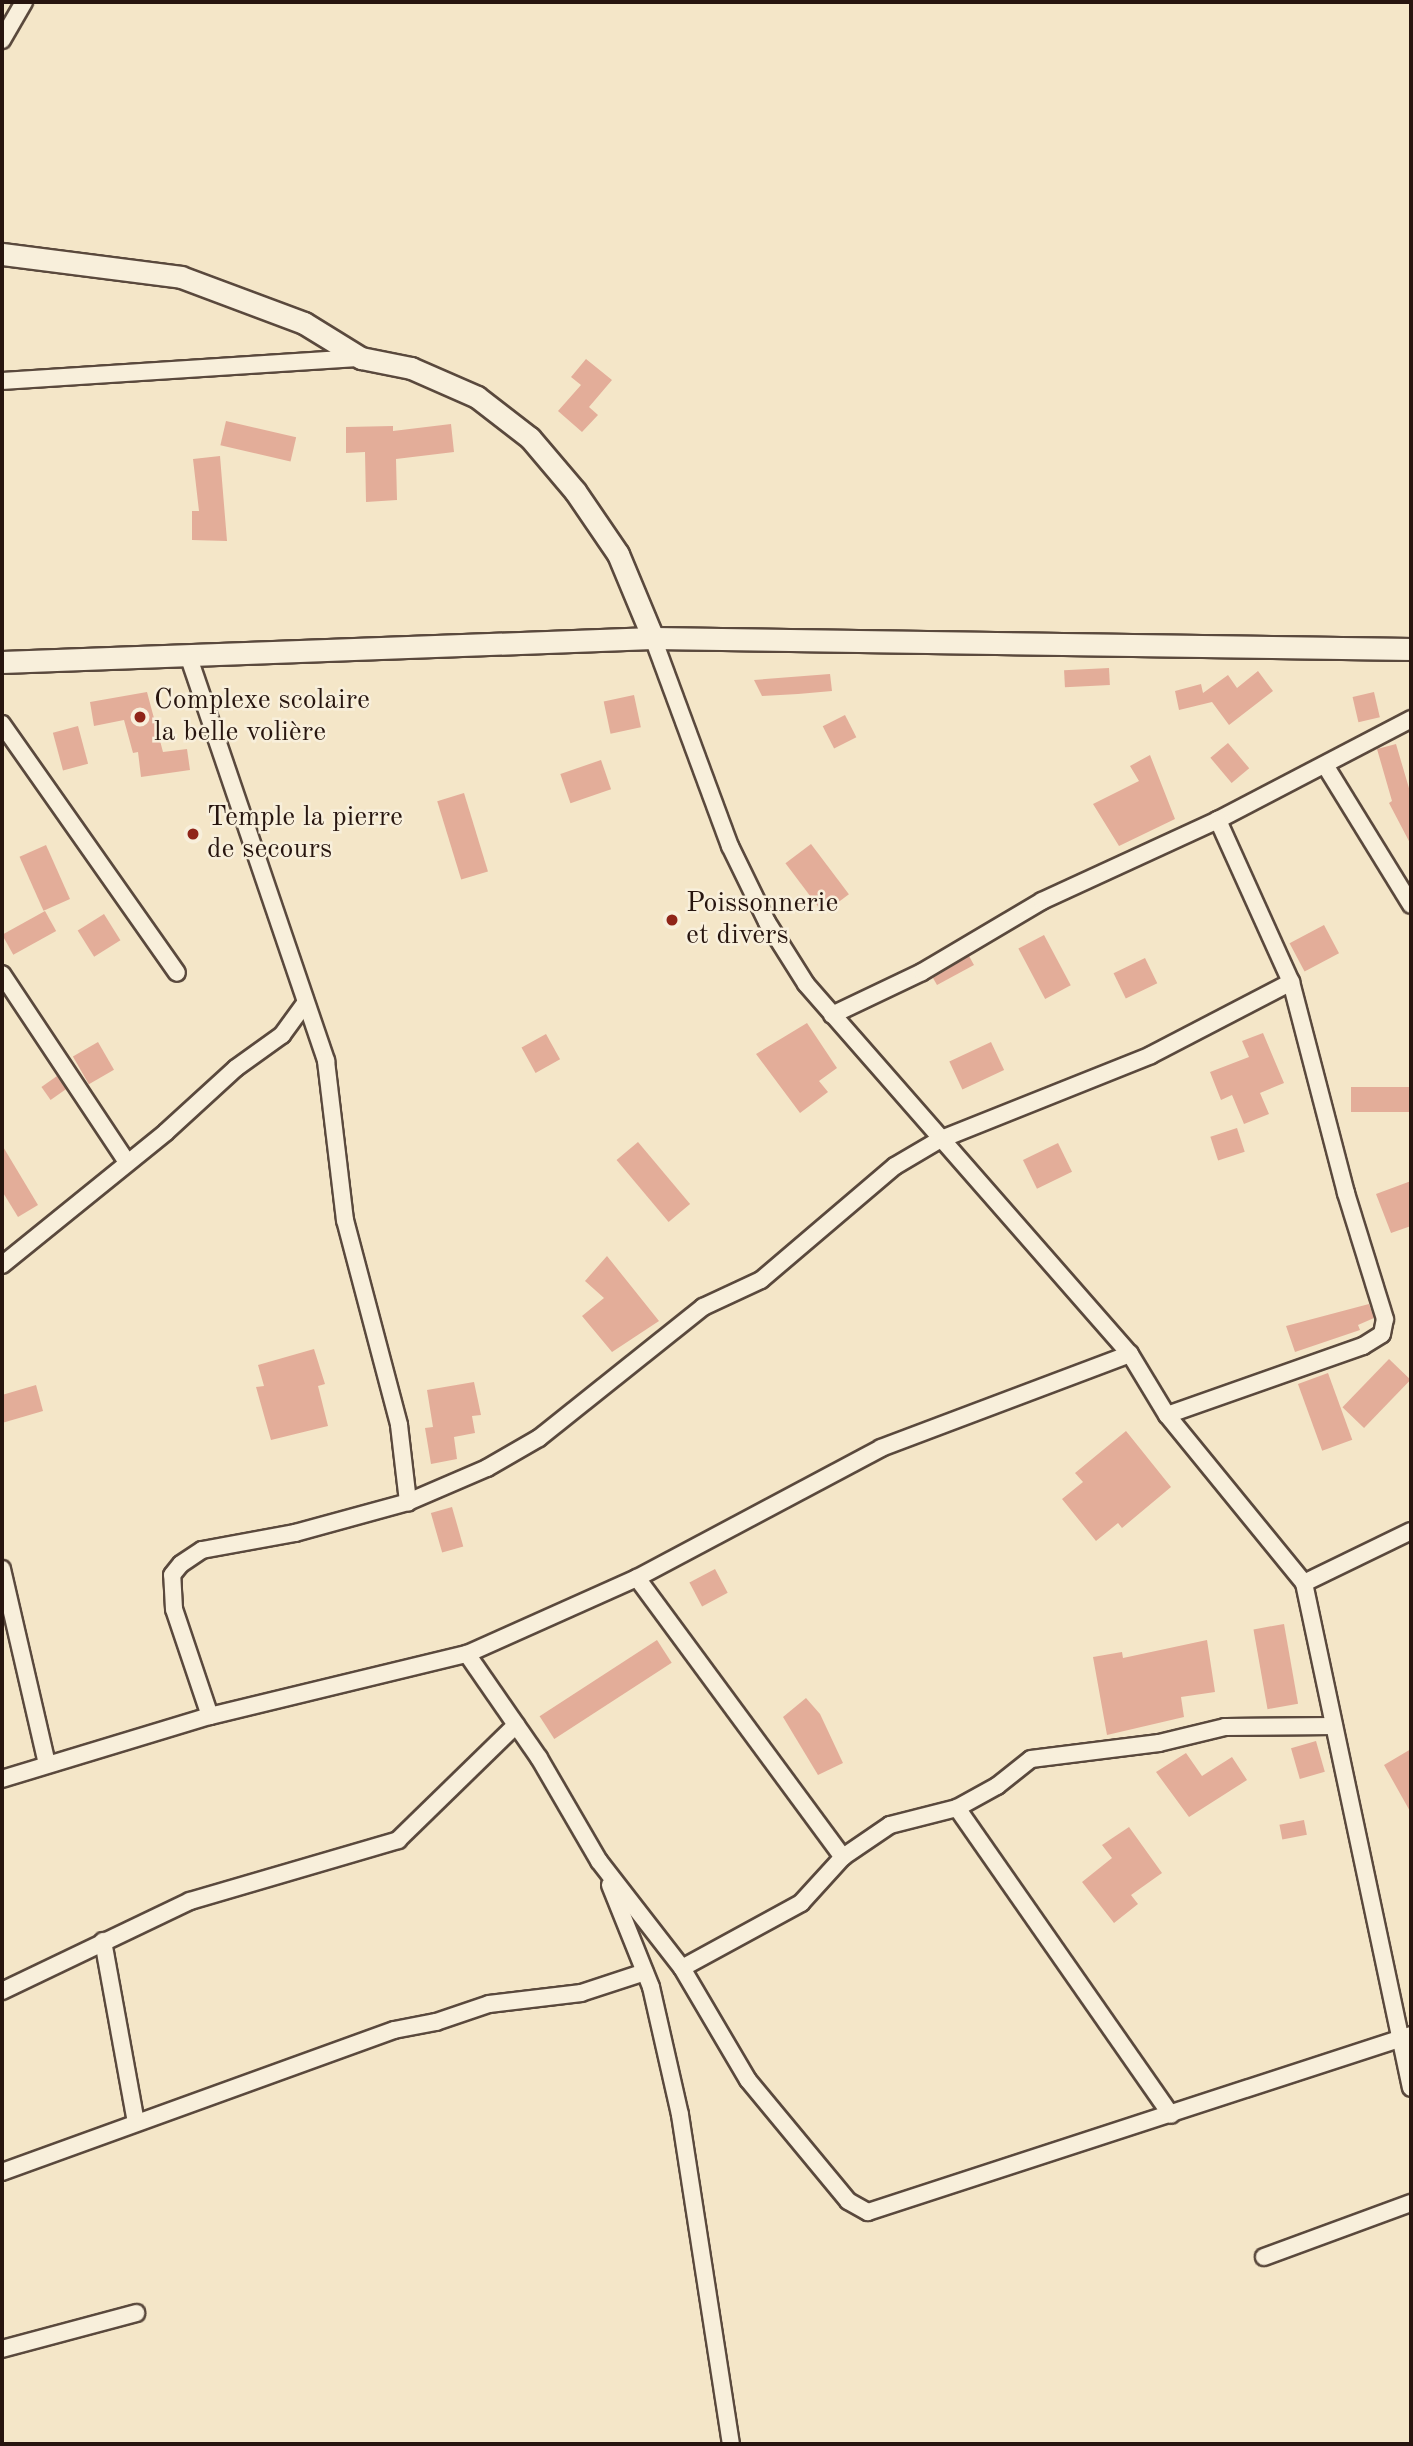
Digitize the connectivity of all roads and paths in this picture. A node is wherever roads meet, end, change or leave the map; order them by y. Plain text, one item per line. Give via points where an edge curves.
1 (24, 2) edge
2 (2, 40) edge
3 (2, 254) edge
4 (361, 359) junction
5 (2, 381) edge
6 (653, 638) junction
7 (1411, 649) edge
8 (188, 655) junction
9 (2, 662) edge
10 (1411, 719) edge
11 (2, 724) edge
12 (1325, 765) junction
13 (1218, 820) junction
14 (1411, 905) edge
15 (177, 973) dead end
16 (2, 974) edge
17 (1291, 982) junction
18 (305, 1003) junction
19 (832, 1015) junction
20 (939, 1140) junction
21 (127, 1162) junction
22 (2, 1265) edge
23 (1130, 1354) junction
24 (1167, 1415) junction
25 (408, 1502) junction
26 (1411, 1531) edge
27 (2, 1569) edge
28 (637, 1578) junction
29 (1304, 1583) junction
30 (467, 1654) junction
31 (210, 1716) junction
32 (516, 1725) junction
33 (1334, 1726) junction
34 (47, 1764) junction
35 (2, 1779) edge
36 (957, 1808) junction
37 (844, 1857) junction
38 (599, 1861) junction
39 (103, 1941) junction
40 (682, 1968) junction
41 (645, 1972) junction
42 (2, 1991) edge
43 (1406, 2038) edge
44 (1411, 2088) edge
45 (1171, 2115) junction
46 (136, 2122) junction
47 (2, 2172) edge
48 (1411, 2203) edge
49 (1264, 2257) dead end
50 (136, 2313) dead end
51 (2, 2349) edge
52 (731, 2444) edge

1 - 2 street
3 - 4 street via 181,277 303,323
4 - 5 street
4 - 6 street via 411,368 477,397 530,438 575,491 618,554
6 - 7 street
6 - 8 street
6 - 19 street via 730,846 767,922 806,984
8 - 9 street
8 - 18 street
10 - 12 street
11 - 15 street
12 - 13 street
12 - 14 street
13 - 17 street
13 - 19 street via 1042,901 922,972
16 - 21 street
17 - 20 street via 1151,1055
17 - 24 street via 1346,1193 1381,1305 1382,1334 1363,1346
18 - 21 street via 282,1035 236,1068
18 - 25 street via 326,1062 345,1220 399,1425
19 - 20 street
20 - 23 street
20 - 25 street via 859,1193 761,1280 703,1307 680,1324 539,1438 487,1468
21 - 22 street
23 - 24 street
23 - 28 street via 881,1448
24 - 29 street
25 - 31 street via 295,1533 202,1550 181,1564 172,1574 174,1609
26 - 29 street
27 - 34 street
28 - 30 street
28 - 37 street
29 - 33 street
30 - 31 street
30 - 32 street
31 - 34 street
32 - 38 street
32 - 39 street via 398,1840 190,1901
33 - 36 street via 1225,1727 1159,1743 1031,1759 997,1786
33 - 43 street
34 - 35 street
36 - 37 street via 890,1825
36 - 45 street
37 - 40 street via 801,1903
38 - 40 street
38 - 41 street
39 - 42 street
39 - 46 street
40 - 45 street via 748,2080 848,2201 868,2212
41 - 46 street via 581,1993 489,2004 394,2030
41 - 52 street via 680,2115
43 - 44 street
43 - 45 street
46 - 47 street
48 - 49 street
50 - 51 street

